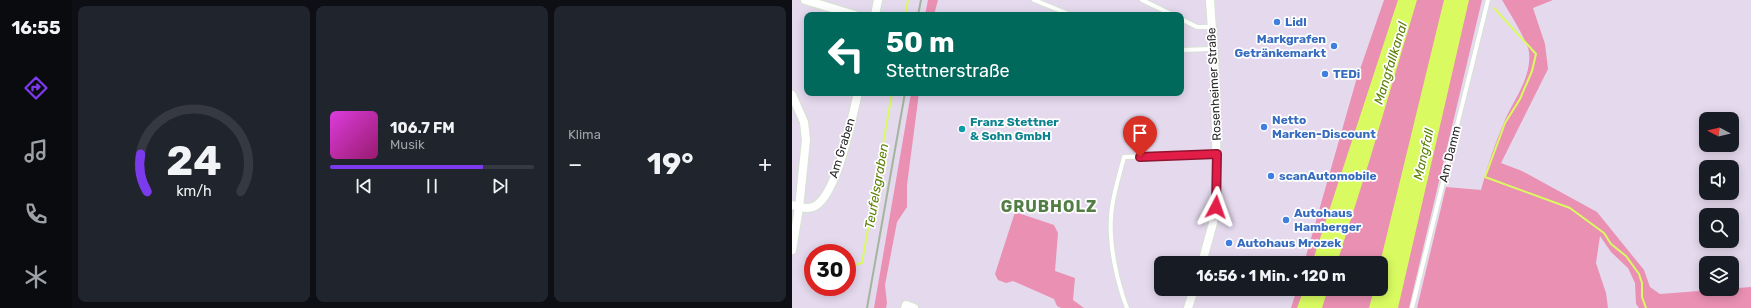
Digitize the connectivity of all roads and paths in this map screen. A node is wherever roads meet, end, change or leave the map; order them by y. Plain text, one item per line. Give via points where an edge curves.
1 (805, 0) edge
2 (878, 0) edge
3 (1034, 0) edge
4 (1142, 0) edge
5 (1210, 0) edge
6 (1488, 0) edge
7 (845, 12) edge
8 (876, 12) edge
9 (1064, 12) edge
10 (1167, 12) edge
11 (1184, 20) edge
12 (1211, 27) junction
13 (1212, 49) junction
14 (1184, 50) edge
15 (792, 95) edge
16 (857, 96) edge
17 (1217, 154) junction
18 (796, 206) edge
19 (792, 247) edge
20 (1204, 256) edge
21 (1192, 296) edge
22 (905, 306) edge
23 (914, 308) edge
24 (1127, 308) edge
25 (1188, 308) edge
26 (1412, 308) edge

1 - 7 street
2 - 8 street
3 - 9 lane
4 - 10 lane
5 - 12 street, Rosenheimer Straße
6 - 26 lane, Am Damm
11 - 12 lane via 1197,27
12 - 13 street, Rosenheimer Straße
13 - 14 lane
13 - 17 street, Rosenheimer Straße
15 - 18 street via 804,122 806,140
16 - 18 street, Am Graben via 841,162 824,198 814,207
17 - 20 street, Rosenheimer Straße via 1216,207
17 - 24 lane via 1124,157 1115,192 1111,237 1121,293
18 - 19 street
21 - 25 street
22 - 23 street

